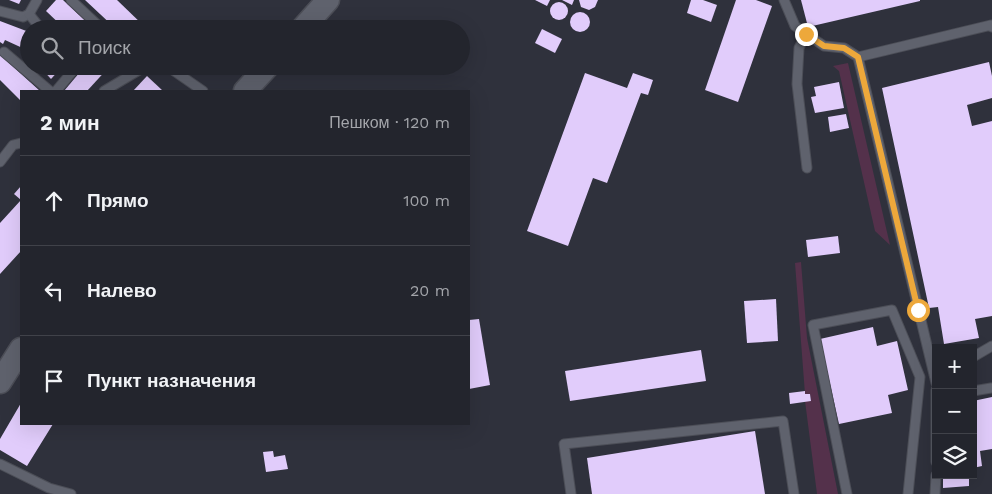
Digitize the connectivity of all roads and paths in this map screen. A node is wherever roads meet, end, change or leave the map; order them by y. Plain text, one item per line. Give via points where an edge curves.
1 (37, 0) edge
2 (70, 0) edge
3 (328, 0) edge
4 (784, 0) edge
5 (0, 11) edge
6 (29, 14) junction
7 (35, 20) edge
8 (92, 20) edge
9 (310, 20) edge
10 (992, 25) edge
11 (806, 34) junction
12 (4, 52) dead end
13 (858, 57) junction
14 (20, 63) edge
15 (35, 75) edge
16 (69, 75) edge
17 (131, 75) edge
18 (180, 75) edge
19 (260, 75) edge
20 (49, 90) edge
21 (57, 90) edge
22 (106, 90) edge
23 (202, 90) edge
24 (246, 90) edge
25 (20, 143) edge
26 (0, 162) edge
27 (807, 168) dead end
28 (992, 346) edge
29 (20, 351) edge
30 (977, 355) edge
31 (932, 358) edge
32 (0, 382) edge
33 (992, 388) edge
34 (977, 390) edge
35 (0, 464) edge
36 (936, 479) edge
37 (71, 494) edge
38 (571, 494) edge
39 (794, 494) edge
40 (846, 494) edge
41 (908, 494) edge
42 (935, 494) edge

1 - 6 lane
2 - 8 lane
3 - 9 street
4 - 11 lane via 795,26
5 - 6 lane via 17,17
6 - 7 lane
10 - 13 lane
11 - 13 lane via 824,46 844,48
11 - 27 lane via 798,48 797,84
12 - 14 lane
13 - 31 lane
15 - 20 lane
16 - 21 lane
17 - 22 lane
18 - 23 lane
19 - 24 street
25 - 26 lane via 13,145
28 - 30 lane
29 - 32 street
33 - 34 lane
35 - 37 lane via 49,488
36 - 42 lane
38 - 39 lane via 564,444 783,421
40 - 41 lane via 812,324 892,310 920,377

